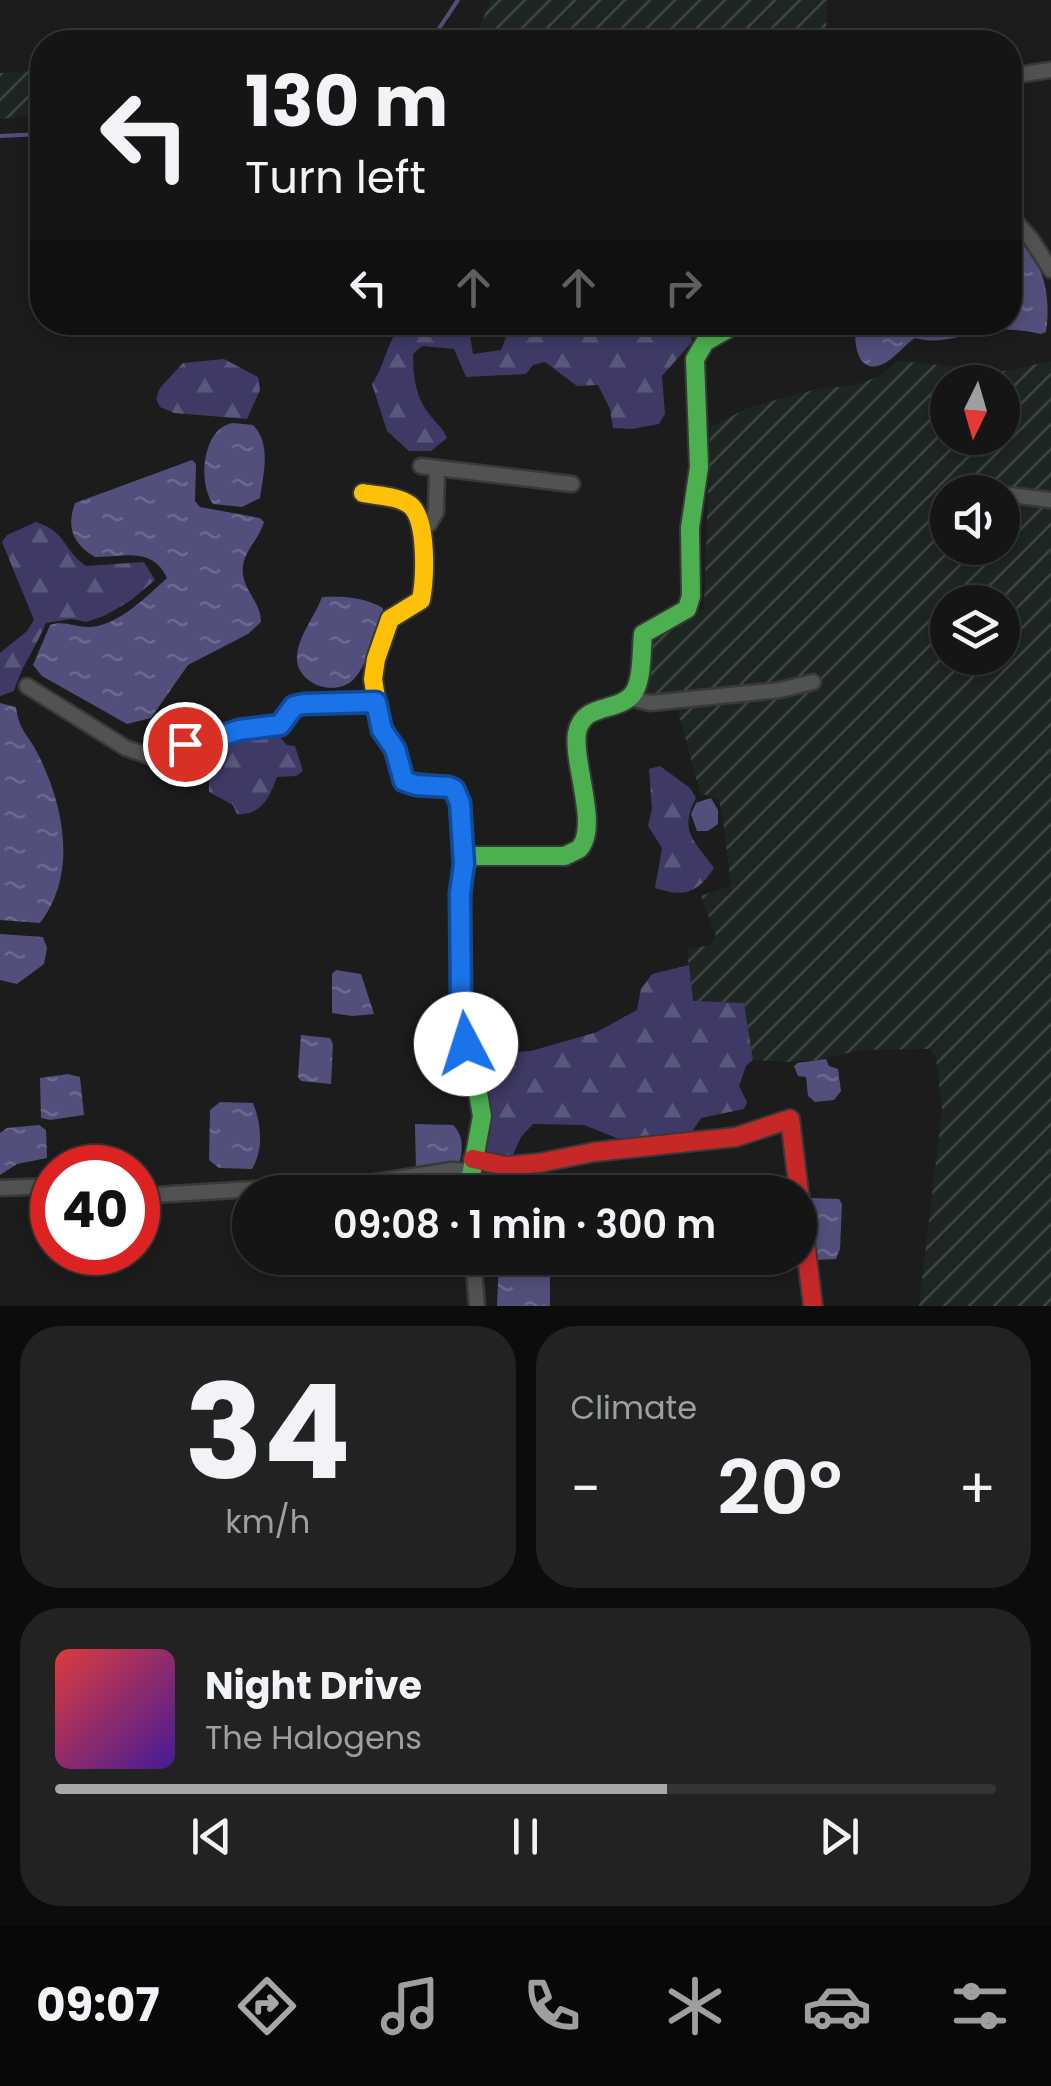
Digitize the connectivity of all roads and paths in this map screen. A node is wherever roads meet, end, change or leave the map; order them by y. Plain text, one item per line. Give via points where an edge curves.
1 (1051, 70) edge
2 (1022, 74) edge
3 (1022, 229) edge
4 (1051, 270) edge
5 (717, 335) edge
6 (421, 466) dead end
7 (437, 469) junction
8 (572, 484) dead end
9 (364, 494) dead end
10 (1020, 496) edge
11 (1051, 500) edge
12 (420, 526) junction
13 (813, 682) dead end
14 (27, 686) dead end
15 (630, 698) junction
16 (376, 702) junction
17 (464, 864) junction
18 (470, 1165) junction
19 (469, 1175) edge
20 (30, 1187) edge
21 (0, 1188) edge
22 (160, 1195) edge
23 (475, 1275) edge
24 (478, 1306) edge
25 (814, 1306) edge

1 - 2 street
3 - 4 street
5 - 15 street via 697,351 699,467 689,603 678,618 643,634
6 - 7 street
7 - 8 street
7 - 12 street via 436,512
9 - 12 street via 410,506
10 - 11 street
12 - 16 street via 426,584 421,600 390,619 373,679
13 - 15 street via 650,703
14 - 16 street via 126,748 152,757 224,733 280,725 294,706
15 - 17 street via 588,714 579,725 586,831 579,851 482,855
16 - 17 street via 404,781 449,787 458,796
17 - 18 street via 461,1000 482,1124
18 - 19 street
18 - 22 street via 337,1188
18 - 25 street via 539,1163 736,1137 790,1119
20 - 21 street
23 - 24 street

